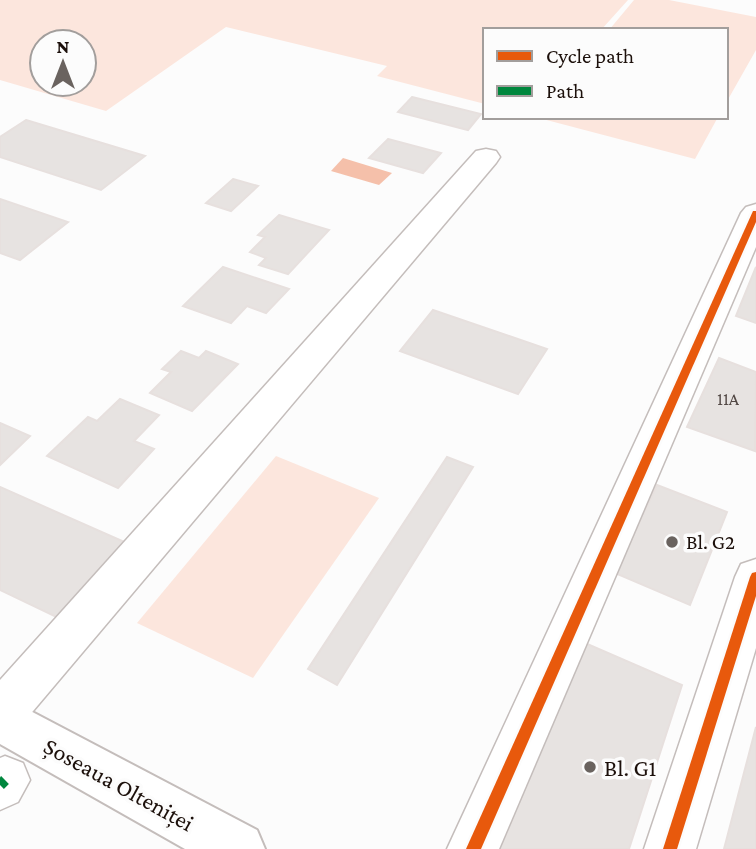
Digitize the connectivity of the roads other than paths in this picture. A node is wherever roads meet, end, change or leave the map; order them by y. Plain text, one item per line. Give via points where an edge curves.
1 (486, 157) dead end
2 (756, 213) edge
3 (756, 577) edge
4 (0, 716) edge
5 (237, 849) edge
6 (473, 849) edge
7 (670, 849) edge

1 - 4 street
2 - 6 street
3 - 7 street
4 - 5 main road, Șoseaua Olteniței

